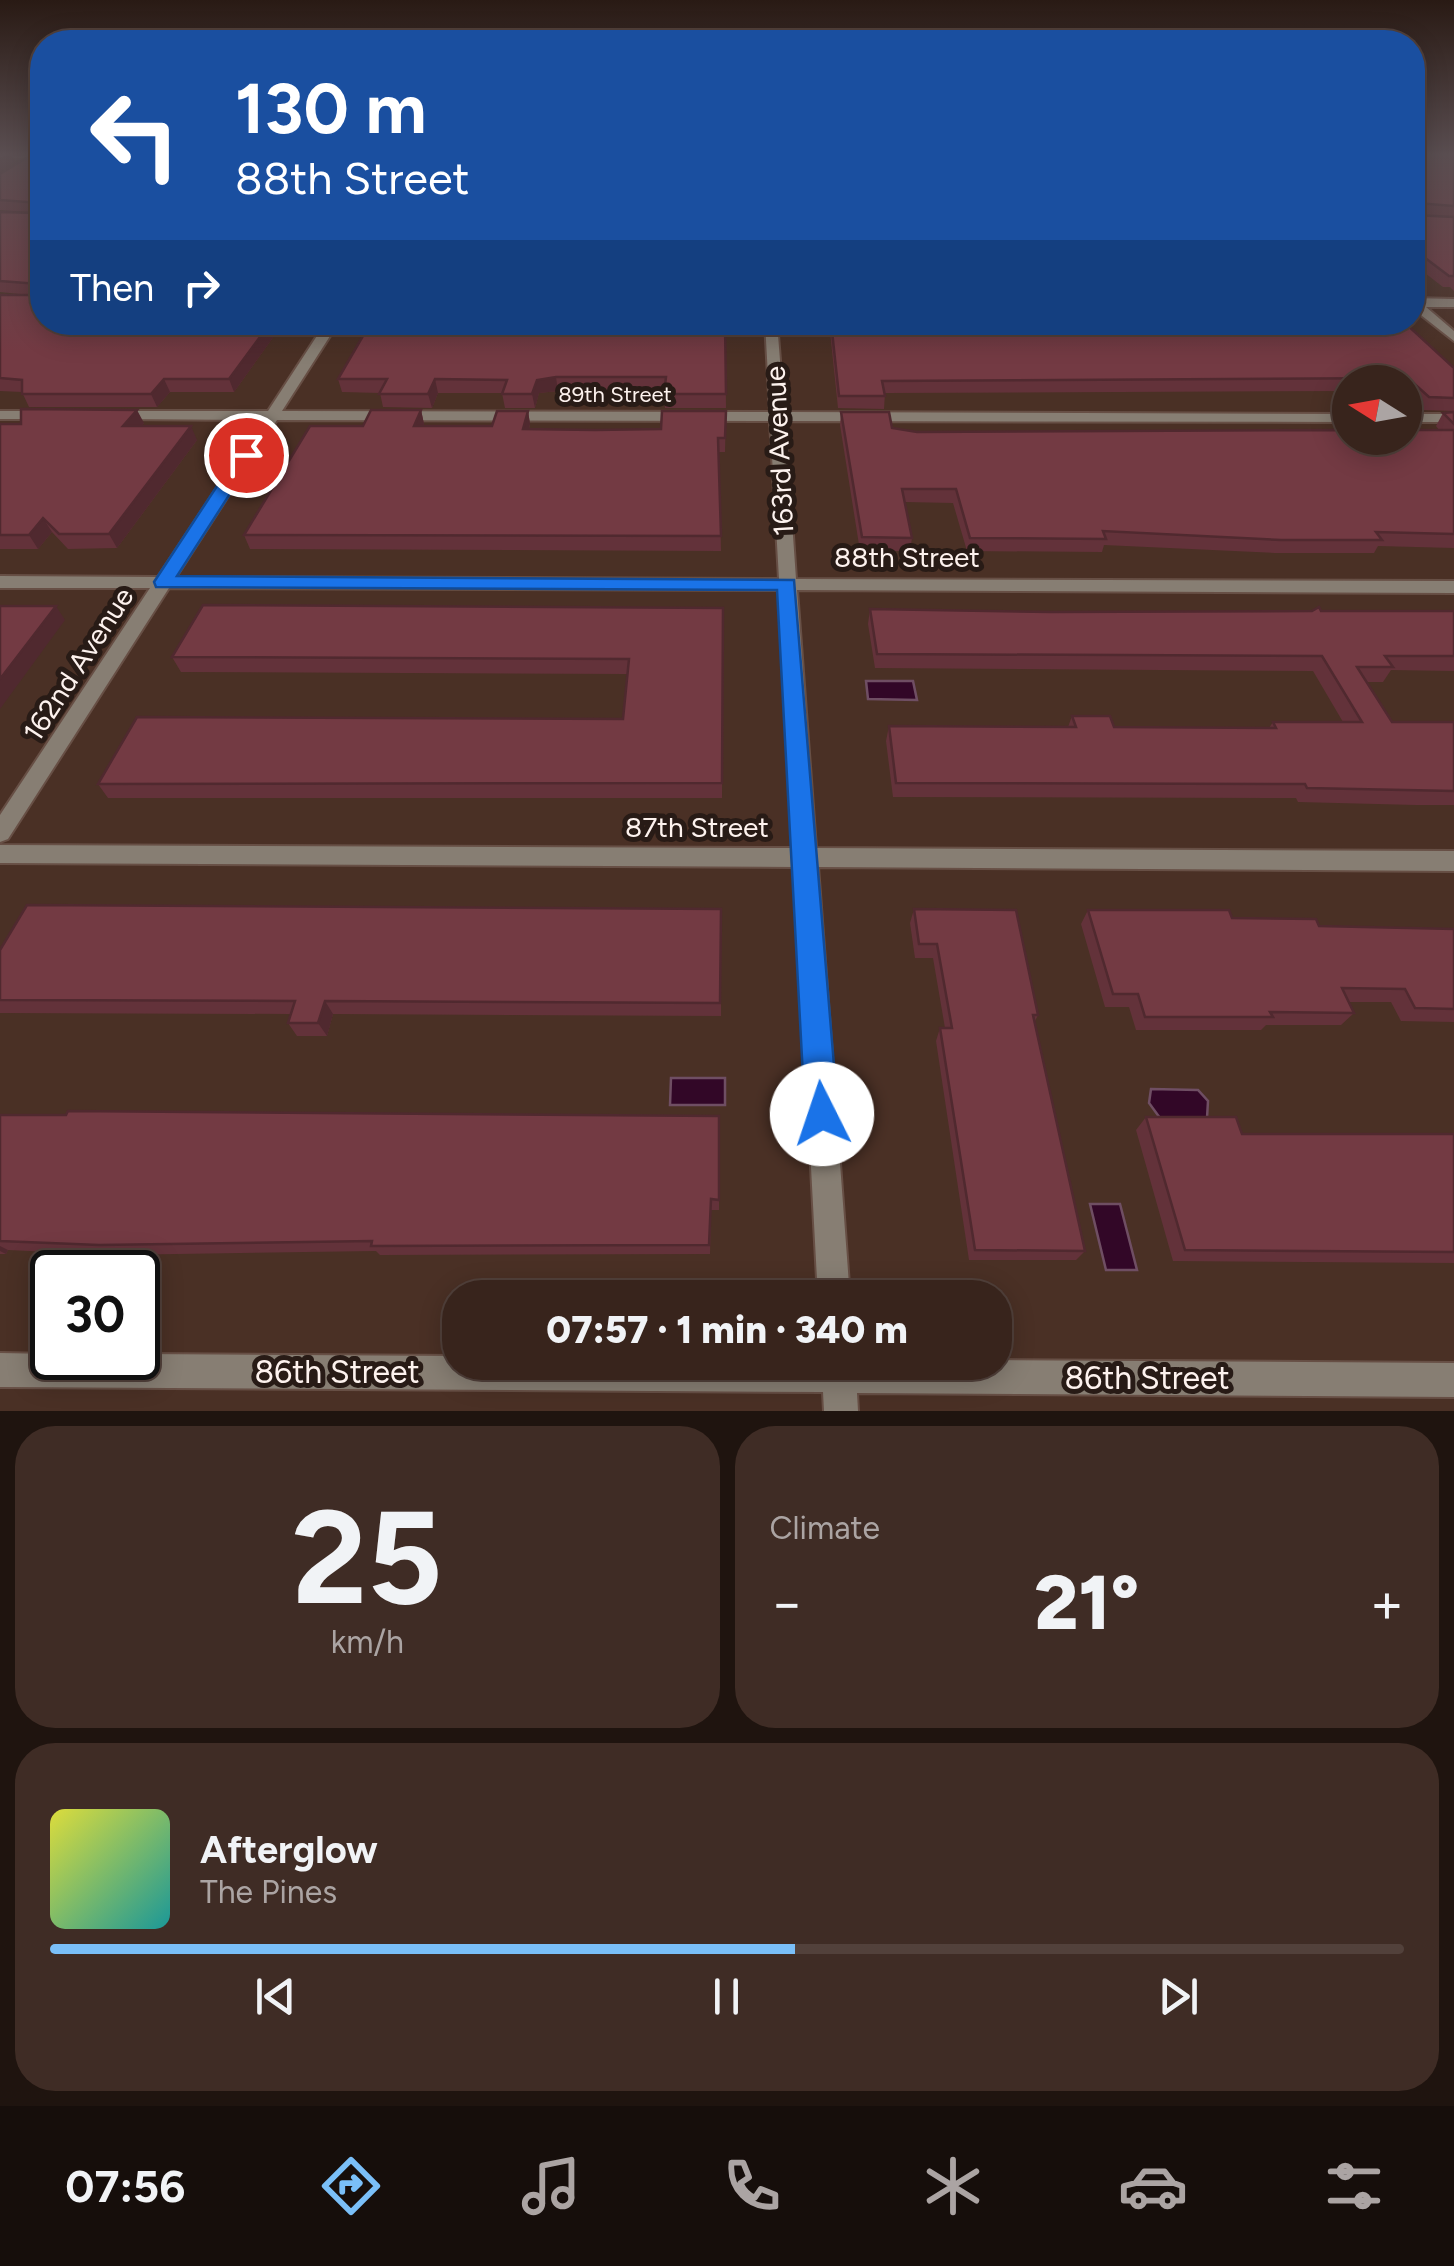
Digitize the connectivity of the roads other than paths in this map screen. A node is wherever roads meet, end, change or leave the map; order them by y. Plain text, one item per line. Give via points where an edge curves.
1 (1425, 302) edge
2 (1454, 303) edge
3 (1425, 312) edge
4 (325, 335) edge
5 (772, 335) edge
6 (1454, 337) edge
7 (0, 414) edge
8 (60, 415) edge
9 (100, 415) edge
10 (272, 416) junction
11 (778, 416) junction
12 (1332, 418) edge
13 (1422, 418) edge
14 (1454, 418) edge
15 (0, 582) edge
16 (164, 582) junction
17 (787, 584) junction
18 (1454, 586) edge
19 (0, 834) edge
20 (0, 854) edge
21 (804, 858) junction
22 (1454, 860) edge
23 (833, 1280) edge
24 (442, 1369) edge
25 (0, 1370) edge
26 (1012, 1372) edge
27 (839, 1380) edge
28 (1454, 1380) edge
29 (841, 1411) edge

1 - 2 street
3 - 6 street
4 - 10 street, 162nd Avenue
5 - 11 street, 163rd Avenue
7 - 8 street
9 - 10 street, 89th Street
10 - 11 street, 89th Street
10 - 16 street, 162nd Avenue
11 - 12 street, 89th Street
11 - 17 street, 163rd Avenue
13 - 14 street
15 - 16 street, 88th Street
16 - 17 street, 88th Street
16 - 19 street, 162nd Avenue
17 - 18 street, 88th Street
17 - 21 street, 163rd Avenue
20 - 21 street, 87th Street
21 - 22 street, 87th Street
21 - 23 street, 163rd Avenue
24 - 25 street, 86th Street
26 - 28 street, 86th Street
27 - 29 street

